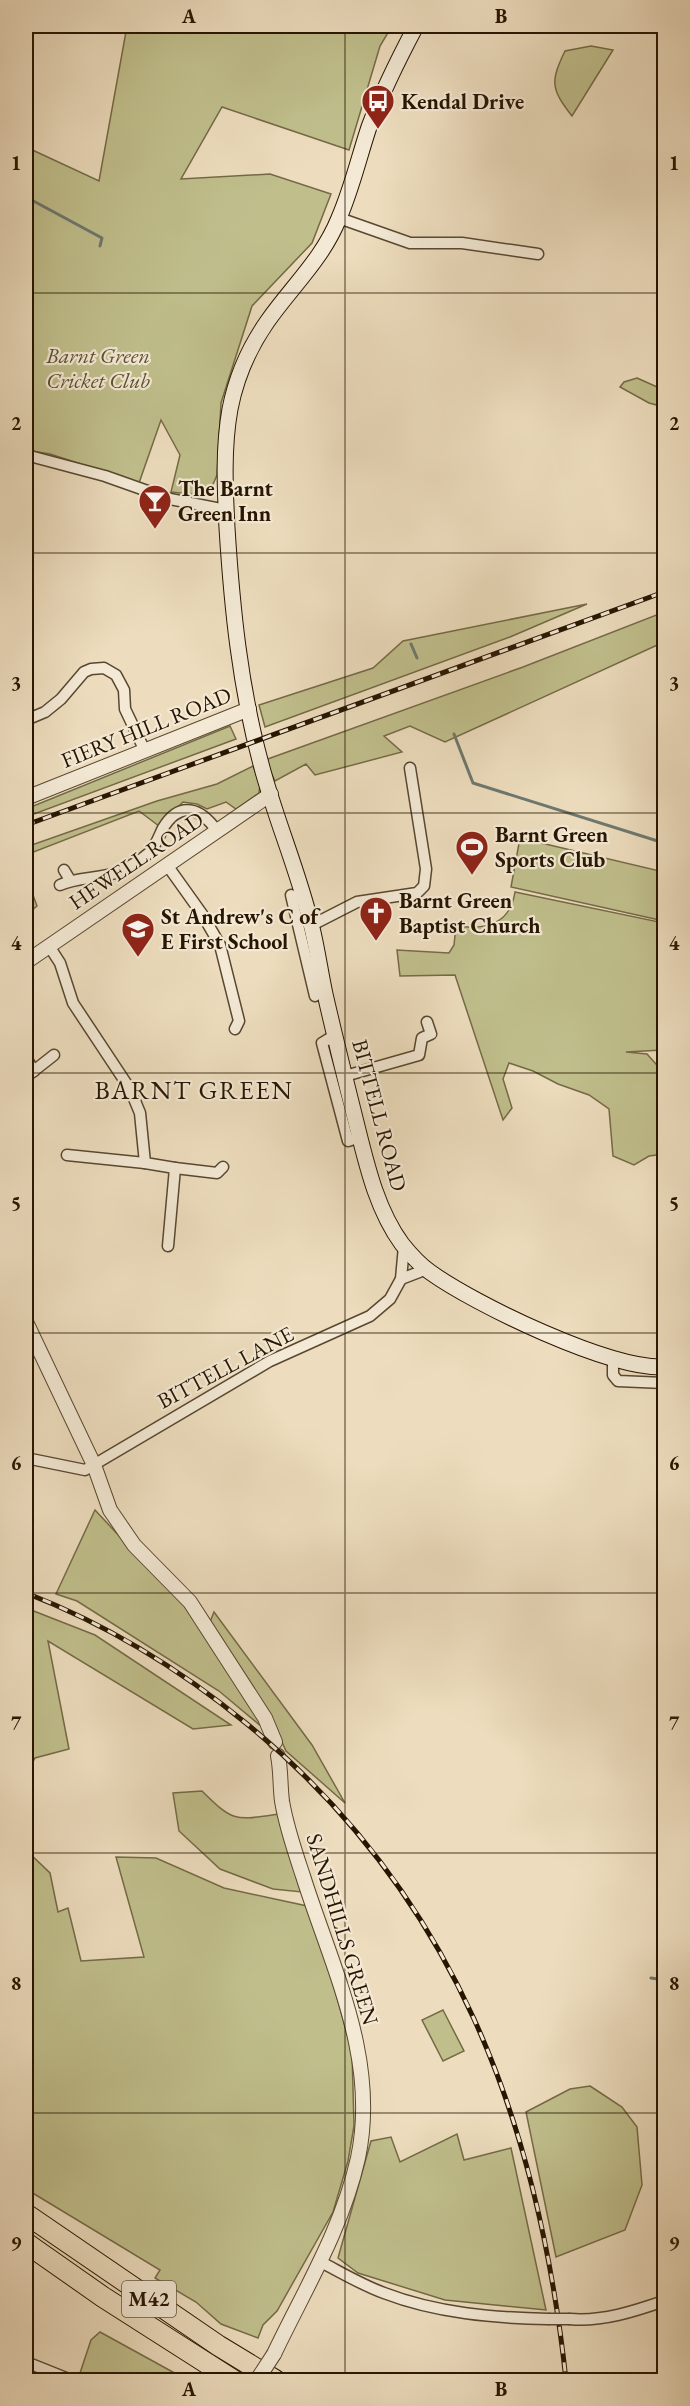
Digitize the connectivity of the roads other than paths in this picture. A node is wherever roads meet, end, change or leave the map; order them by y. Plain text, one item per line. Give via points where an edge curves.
1 (416, 26) edge
2 (339, 218) junction
3 (538, 254) dead end
4 (26, 454) edge
5 (226, 510) junction
6 (249, 709) junction
7 (26, 720) edge
8 (145, 751) junction
9 (410, 768) dead end
10 (271, 794) junction
11 (26, 798) edge
12 (217, 831) junction
13 (167, 866) junction
14 (64, 870) dead end
15 (70, 880) junction
16 (288, 883) dead end
17 (60, 885) dead end
18 (297, 894) junction
19 (312, 925) junction
20 (49, 946) junction
21 (26, 962) edge
22 (315, 969) junction
23 (315, 996) dead end
24 (427, 1022) dead end
25 (235, 1029) dead end
26 (335, 1035) junction
27 (54, 1055) dead end
28 (26, 1058) edge
29 (30, 1074) edge
30 (345, 1077) junction
31 (360, 1137) junction
32 (67, 1155) dead end
33 (145, 1163) junction
34 (223, 1167) dead end
35 (175, 1168) junction
36 (168, 1246) dead end
37 (404, 1246) junction
38 (427, 1269) junction
39 (401, 1279) junction
40 (26, 1322) edge
41 (613, 1358) junction
42 (664, 1367) edge
43 (664, 1383) edge
44 (26, 1458) edge
45 (94, 1465) junction
46 (26, 2214) edge
47 (26, 2243) edge
48 (321, 2262) junction
49 (664, 2301) edge
50 (26, 2362) edge
51 (71, 2380) edge
52 (233, 2380) edge
53 (257, 2380) edge
54 (275, 2380) edge

1 - 2 main road, BITTELL ROAD via 371,122
2 - 3 street via 410,243 462,243
2 - 5 main road, BITTELL ROAD via 311,268 268,320 244,363 230,412
4 - 5 street via 170,499
5 - 6 main road, BITTELL ROAD via 234,622
6 - 8 street, FIERY HILL ROAD
6 - 10 main road, BITTELL ROAD
7 - 8 street via 61,699 84,672 104,668 116,675 124,690 124,709
8 - 11 street, FIERY HILL ROAD
9 - 19 street via 426,869 424,886 417,893 357,902
10 - 12 street, HEWELL ROAD
10 - 18 main road, BITTELL ROAD
12 - 13 street, HEWELL ROAD
12 - 15 street via 203,814 181,811 168,822 148,854 126,868
13 - 20 street, HEWELL ROAD
13 - 25 street via 220,945 239,1021
14 - 15 street
15 - 17 street
16 - 18 street
18 - 19 main road, BITTELL ROAD
18 - 22 street
19 - 22 main road, BITTELL ROAD
20 - 21 street, HEWELL ROAD
20 - 33 street via 60,963 73,1003 130,1089 140,1113
22 - 23 street
22 - 26 main road, BITTELL ROAD
24 - 30 street via 431,1034 422,1038 420,1055
26 - 30 main road, BITTELL ROAD
26 - 31 street via 322,1043 348,1141
27 - 29 street
28 - 29 street
30 - 31 main road, BITTELL ROAD
31 - 37 main road, BITTELL ROAD via 384,1213
32 - 33 street
33 - 35 street
34 - 35 street via 217,1173
35 - 36 street
37 - 38 main road, BITTELL ROAD
37 - 39 street, BITTELL LANE
38 - 39 street
38 - 41 main road, BITTELL ROAD via 498,1310
39 - 45 street, BITTELL LANE via 390,1299 363,1321 270,1361
40 - 45 street, SANDHILLS GREEN
41 - 42 main road, BITTELL ROAD
41 - 43 street via 613,1375 618,1381
44 - 45 street via 85,1470
45 - 48 street, SANDHILLS GREEN via 119,1526 190,1602 265,1718 277,1749 282,1802 303,1875 340,1977 358,2048 361,2078 363,2115 358,2156 339,2223
46 - 54 highway, M42
47 - 52 highway, M42
48 - 49 street, bridge via 368,2287 421,2304 495,2317 589,2320
48 - 53 street, SANDHILLS GREEN, bridge
50 - 51 street

